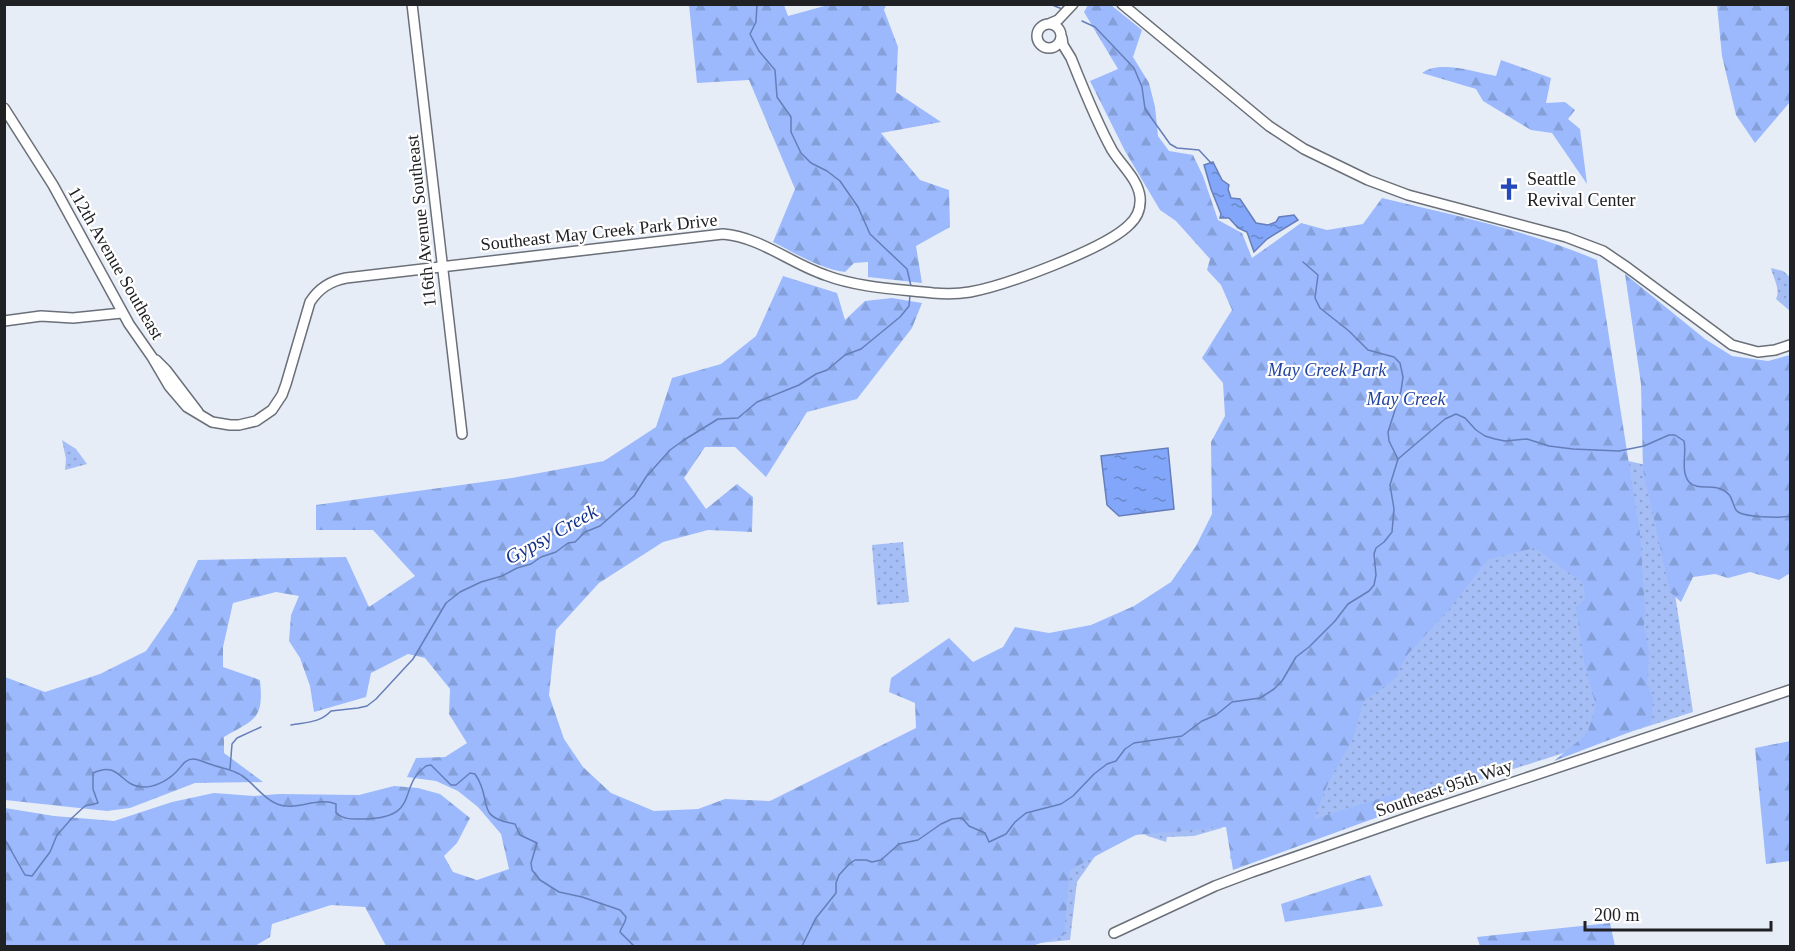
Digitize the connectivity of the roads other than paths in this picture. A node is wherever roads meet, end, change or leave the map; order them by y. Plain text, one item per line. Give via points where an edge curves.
1 (412, 4) edge
2 (1074, 4) edge
3 (1122, 4) edge
4 (1051, 23) junction
5 (1061, 34) junction
6 (1050, 48) junction
7 (1074, 65) junction
8 (4, 108) edge
9 (442, 266) junction
10 (122, 313) junction
11 (4, 321) edge
12 (1791, 345) edge
13 (212, 422) joint
14 (462, 434) dead end
15 (1791, 690) edge
16 (1114, 933) dead end

1 - 9 street, 116th Avenue Southeast
2 - 4 street
2 - 5 street
3 - 12 street via 1269,126 1320,158 1408,195 1566,237 1603,251 1724,341 1741,349 1766,352
4 - 5 street
4 - 6 street via 1043,25 1037,35 1042,46
5 - 6 street via 1057,45
5 - 7 street, Southeast May Creek Park Drive
6 - 7 street
7 - 9 street, Southeast May Creek Park Drive via 1113,152 1138,190 1137,214 1123,231 1088,250 991,287 941,294 853,283 810,269 747,239 723,234
8 - 10 street, 112th Avenue Southeast via 53,185
9 - 13 street, Southeast May Creek Park Drive via 355,276 327,284 310,302 286,384 272,410 239,425
9 - 14 street, 116th Avenue Southeast
10 - 11 street
10 - 13 street, 112th Avenue Southeast via 168,386 187,406
15 - 16 street, Southeast 95th Way via 1252,872

